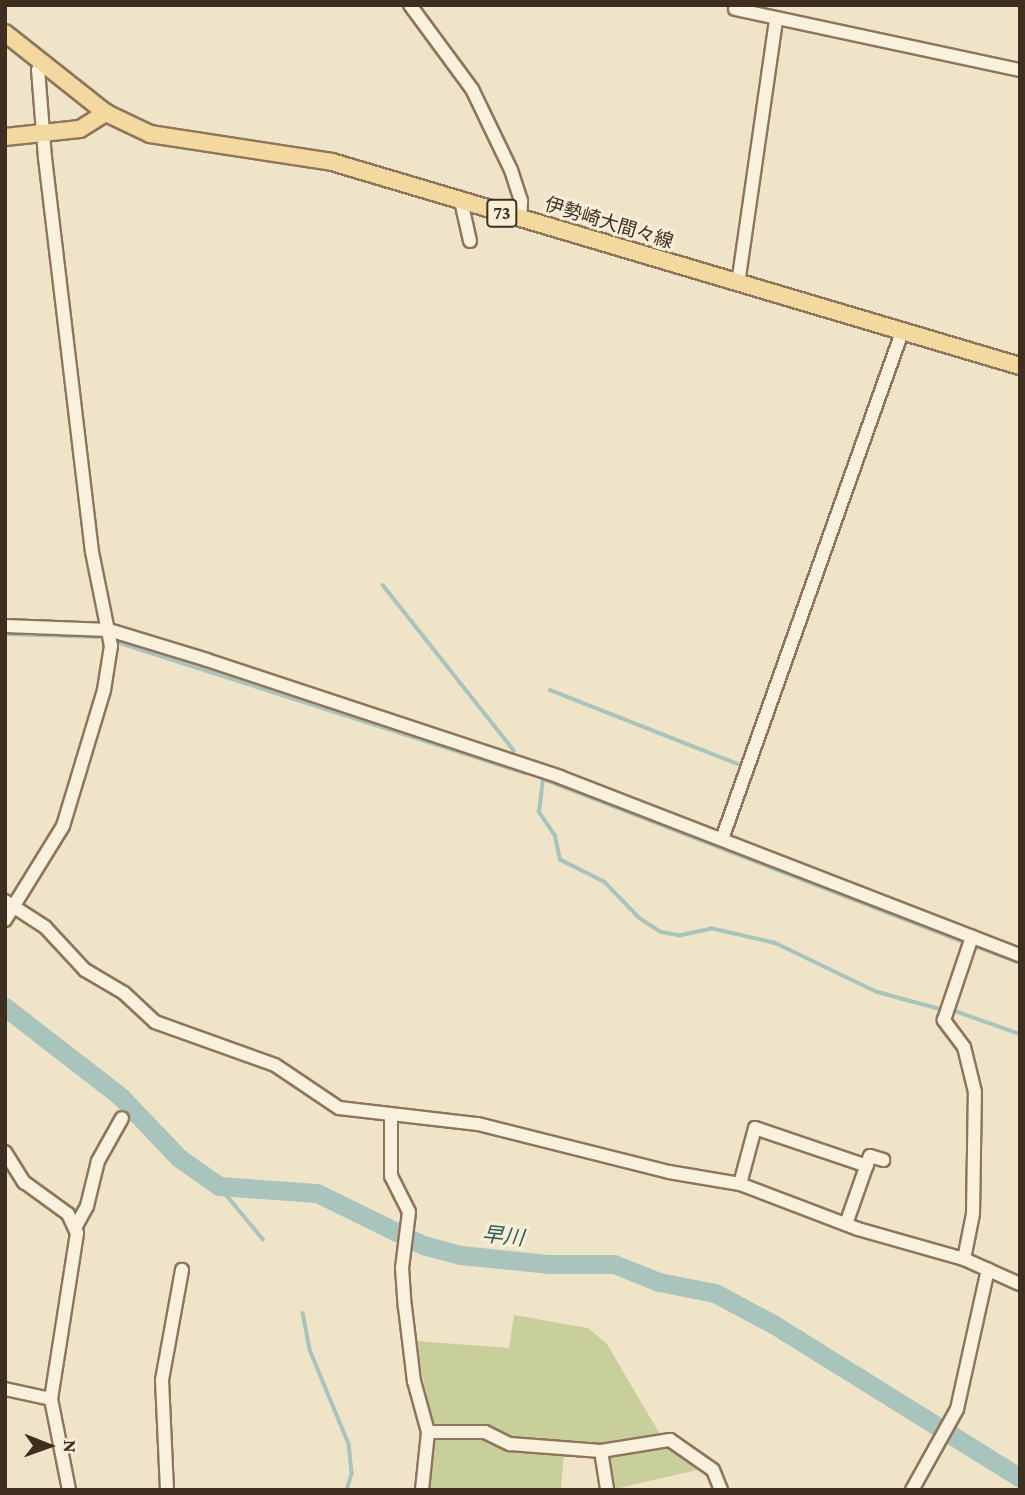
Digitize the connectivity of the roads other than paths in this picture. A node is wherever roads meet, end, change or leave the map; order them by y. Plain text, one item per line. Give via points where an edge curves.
1 (410, 5) edge
2 (735, 9) dead end
3 (776, 19) junction
4 (5, 33) edge
5 (43, 61) junction
6 (1020, 70) edge
7 (106, 113) junction
8 (42, 134) junction
9 (5, 137) edge
10 (461, 201) junction
11 (520, 218) junction
12 (470, 241) dead end
13 (738, 284) junction
14 (902, 332) junction
15 (1020, 366) edge
16 (5, 626) edge
17 (109, 630) junction
18 (722, 839) junction
19 (10, 903) edge
20 (5, 920) edge
21 (972, 937) junction
22 (1020, 955) edge
23 (391, 1116) junction
24 (122, 1118) dead end
25 (5, 1152) edge
26 (883, 1160) dead end
27 (867, 1166) junction
28 (740, 1184) junction
29 (846, 1224) junction
30 (76, 1226) junction
31 (964, 1259) junction
32 (988, 1269) junction
33 (182, 1270) dead end
34 (1020, 1284) edge
35 (5, 1389) edge
36 (51, 1399) junction
37 (428, 1432) junction
38 (601, 1451) junction
39 (69, 1490) edge
40 (167, 1490) edge
41 (422, 1490) edge
42 (607, 1490) edge
43 (721, 1490) edge
44 (912, 1490) edge

1 - 11 street via 472,89 511,170 521,201
2 - 3 street
3 - 6 street
3 - 13 street
4 - 5 main road, 伊勢崎大間々線 / 73
5 - 7 main road, 伊勢崎大間々線 / 73
5 - 8 street via 38,68
7 - 8 main road via 80,129
7 - 10 main road, 伊勢崎大間々線 / 73 via 158,136 332,162
8 - 9 main road
8 - 17 street via 92,552
10 - 11 main road, 伊勢崎大間々線 / 73
10 - 12 street
11 - 13 main road, 伊勢崎大間々線 / 73
13 - 14 main road, 伊勢崎大間々線 / 73
14 - 15 main road, 伊勢崎大間々線 / 73
14 - 18 street
16 - 17 street
17 - 18 street via 537,769
17 - 19 street via 104,690 63,826
18 - 21 street
19 - 20 street
19 - 23 street via 45,927 85,970 124,993 155,1022 275,1065 339,1108
21 - 22 street
21 - 31 street via 944,1020 964,1047 974,1077 973,1213
23 - 28 street via 478,1124 669,1172
23 - 37 street via 391,1176 409,1217 404,1297 414,1381
24 - 30 street via 98,1161 87,1206
25 - 30 street via 24,1182 68,1214
26 - 27 street via 870,1156
27 - 28 street via 755,1128
27 - 29 street
28 - 29 street
29 - 31 street
30 - 36 street via 78,1242
31 - 32 street
32 - 34 street
32 - 44 street via 959,1401
33 - 40 street via 162,1380
35 - 36 street
36 - 39 street
37 - 38 street via 485,1432 510,1444
37 - 41 street
38 - 42 street
38 - 43 street via 670,1440 713,1470

